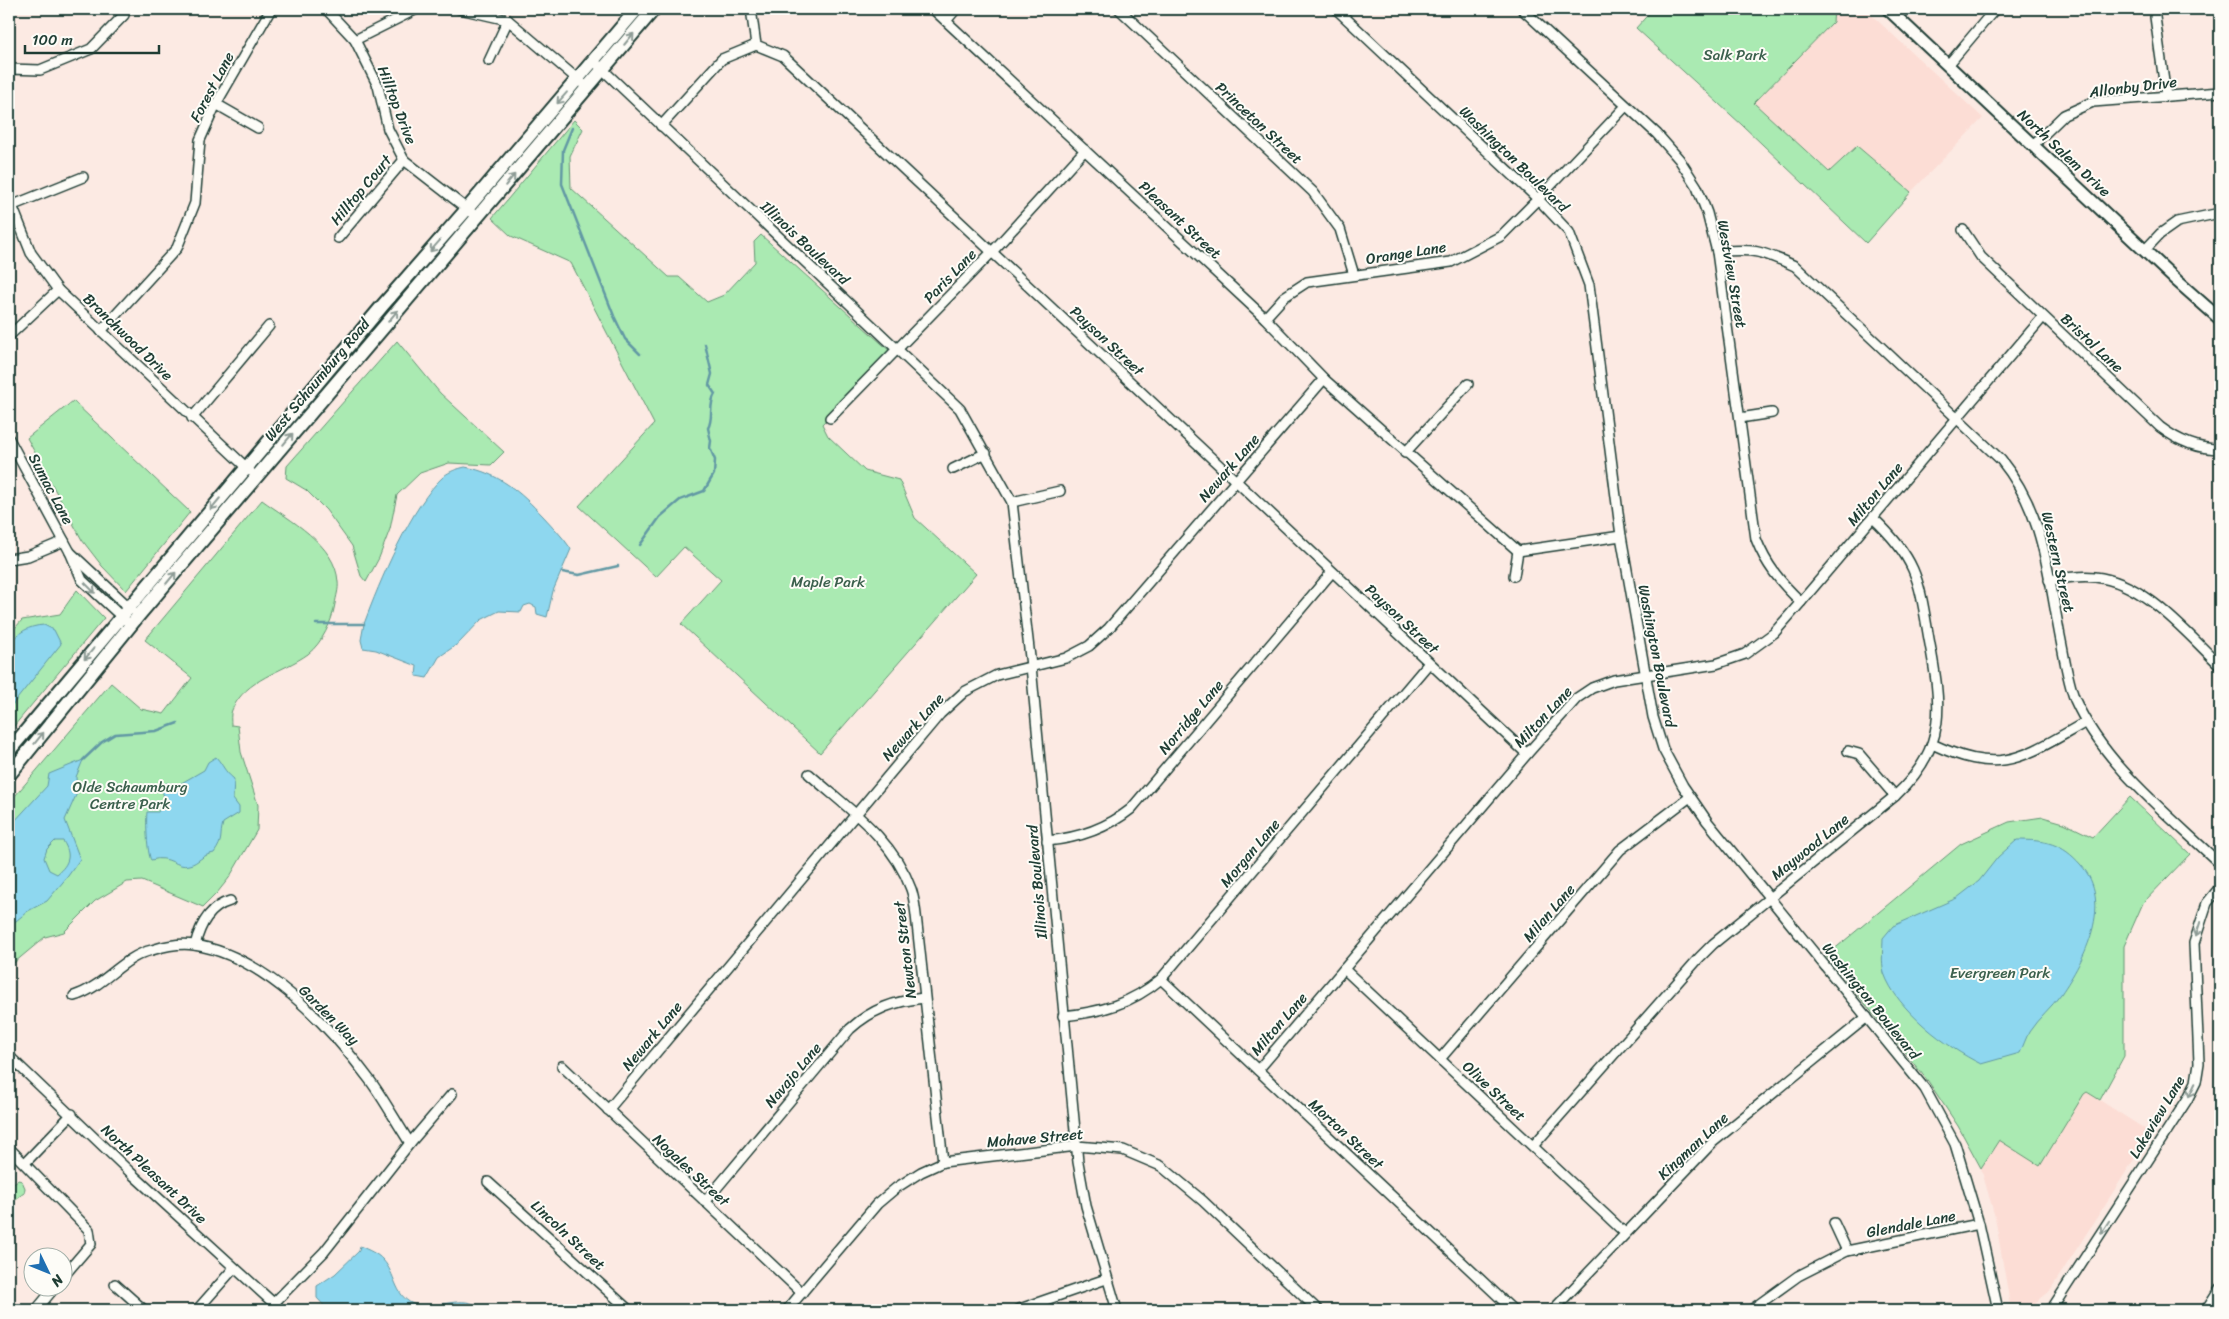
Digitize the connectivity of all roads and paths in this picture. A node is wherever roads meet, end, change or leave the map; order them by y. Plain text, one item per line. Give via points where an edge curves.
1 (271, 9) edge
2 (326, 9) edge
3 (417, 9) edge
4 (460, 9) edge
5 (637, 9) edge
6 (654, 9) edge
7 (932, 9) edge
8 (956, 9) edge
9 (1119, 9) edge
10 (1336, 9) edge
11 (1522, 9) edge
12 (1888, 9) edge
13 (1995, 9) edge
14 (124, 15) dead end
15 (752, 16) dead end
16 (2155, 17) dead end
17 (508, 20) junction
18 (946, 21) junction
19 (355, 40) junction
20 (756, 45) junction
21 (489, 60) dead end
22 (1948, 65) junction
23 (599, 66) junction
24 (9, 69) edge
25 (582, 84) junction
26 (2220, 92) edge
27 (2166, 96) junction
28 (216, 104) junction
29 (1625, 106) junction
30 (661, 126) junction
31 (258, 128) dead end
32 (2034, 145) junction
33 (1085, 150) junction
34 (404, 160) junction
35 (83, 177) dead end
36 (1538, 199) junction
37 (10, 202) edge
38 (467, 209) junction
39 (2220, 213) edge
40 (478, 218) junction
41 (1963, 230) dead end
42 (338, 238) dead end
43 (2145, 250) junction
44 (992, 252) junction
45 (1717, 252) junction
46 (1354, 275) junction
47 (58, 290) junction
48 (2044, 317) junction
49 (1265, 318) junction
50 (2220, 319) edge
51 (269, 326) dead end
52 (101, 330) junction
53 (9, 336) edge
54 (898, 350) junction
55 (1324, 379) junction
56 (1468, 384) dead end
57 (1772, 413) dead end
58 (192, 418) junction
59 (830, 418) dead end
60 (1740, 418) junction
61 (1958, 418) junction
62 (9, 439) edge
63 (2220, 449) edge
64 (986, 453) junction
65 (1405, 453) junction
66 (246, 467) junction
67 (953, 469) dead end
68 (256, 476) junction
69 (1235, 481) junction
70 (1060, 491) dead end
71 (1012, 502) junction
72 (1873, 518) junction
73 (1621, 536) junction
74 (64, 541) junction
75 (1518, 551) junction
76 (9, 559) edge
77 (1332, 572) junction
78 (1514, 576) dead end
79 (2049, 580) junction
80 (1801, 602) junction
81 (124, 611) junction
82 (135, 620) junction
83 (2220, 652) edge
84 (2217, 662) edge
85 (1430, 663) junction
86 (1031, 666) junction
87 (1644, 675) junction
88 (2086, 722) junction
89 (1932, 744) junction
90 (9, 751) edge
91 (1848, 751) dead end
92 (1527, 754) junction
93 (809, 774) dead end
94 (9, 775) edge
95 (1690, 796) junction
96 (1895, 796) junction
97 (856, 815) junction
98 (1047, 842) junction
99 (2220, 864) edge
100 (2220, 886) edge
101 (1770, 897) junction
102 (230, 901) dead end
103 (195, 945) junction
104 (1344, 969) junction
105 (1160, 979) junction
106 (74, 996) dead end
107 (924, 998) junction
108 (1063, 1016) junction
109 (1867, 1017) junction
110 (9, 1056) edge
111 (1440, 1059) junction
112 (562, 1066) dead end
113 (1258, 1070) junction
114 (452, 1094) dead end
115 (608, 1110) junction
116 (72, 1114) junction
117 (410, 1143) junction
118 (1077, 1146) junction
119 (1533, 1146) junction
120 (9, 1148) edge
121 (943, 1162) junction
122 (25, 1163) junction
123 (488, 1182) dead end
124 (705, 1202) junction
125 (1834, 1222) dead end
126 (1979, 1224) junction
127 (1625, 1233) junction
128 (1847, 1251) junction
129 (72, 1266) edge
130 (234, 1268) junction
131 (1106, 1280) junction
132 (115, 1284) dead end
133 (2220, 1288) edge
134 (802, 1292) junction
135 (48, 1296) edge
136 (274, 1303) junction
137 (36, 1310) edge
138 (141, 1310) edge
139 (197, 1310) edge
140 (281, 1310) edge
141 (629, 1310) edge
142 (787, 1310) edge
143 (1017, 1310) edge
144 (1117, 1310) edge
145 (1318, 1310) edge
146 (1513, 1310) edge
147 (1553, 1310) edge
148 (1751, 1310) edge
149 (1998, 1310) edge
150 (2049, 1310) edge
151 (2206, 1310) edge

1 - 28 street, Forest Lane
2 - 19 street, Hilltop Drive
3 - 19 street
4 - 17 street
5 - 23 main road, West Schaumburg Road
23 -> 6 main road, West Schaumburg Road
7 - 18 street, Pleasant Street
8 - 18 street
9 - 46 street, Princeton Street via 1312,192 1340,229
10 - 36 street, Washington Boulevard
11 - 29 street, Westview Street
12 - 22 street, North Salem Drive
13 - 22 street
14 - 24 street via 92,48 40,70
15 - 20 street
16 - 27 street
17 - 21 street
17 - 25 street
18 - 33 street, Pleasant Street
19 - 34 street, Hilltop Drive via 378,86 388,128
20 - 30 street via 722,59
20 - 44 street, Payson Street via 789,61
22 - 32 street, North Salem Drive
23 - 25 main road, West Schaumburg Road
23 - 30 street, Illinois Boulevard
25 -> 38 main road, West Schaumburg Road
40 -> 25 main road, West Schaumburg Road
26 - 27 street, Allonby Drive
27 - 32 street, Allonby Drive via 2093,102 2064,115
28 - 31 street
28 - 52 street, Forest Lane via 200,140 195,202 177,248
29 - 36 street, Orange Lane
29 - 45 street, Westview Street via 1679,159 1707,213
30 - 54 street, Illinois Boulevard
32 - 43 street, North Salem Drive
33 - 44 street, Paris Lane
33 - 49 street, Pleasant Street
34 - 38 street, Hilltop Drive
34 - 42 street, Hilltop Court
35 - 37 street
36 - 46 street, Orange Lane via 1500,236 1451,262
36 - 73 street, Washington Boulevard via 1569,232 1589,285
37 - 47 street, Branchwood Drive via 31,253
38 - 40 street, Hilltop Drive
38 -> 66 main road, West Schaumburg Road
39 - 43 street via 2177,222
68 -> 40 main road, West Schaumburg Road
41 - 48 street, Bristol Lane via 1981,257
43 - 50 street, North Salem Drive
44 - 54 street, Paris Lane
44 - 69 street, Payson Street
45 - 60 street, Westview Street
45 - 61 street, Western Street via 1747,249 1795,266
46 - 49 street, Orange Lane via 1306,282 1284,297
47 - 52 street, Branchwood Drive
47 - 53 street
48 - 61 street, Milton Lane
48 - 63 street, Bristol Lane via 2166,431 2190,444
49 - 55 street, Pleasant Street
51 - 58 street
52 - 58 street, Branchwood Drive
54 - 59 street, Paris Lane
54 - 64 street, Illinois Boulevard via 960,409
55 - 65 street, Pleasant Street
55 - 69 street, Newark Lane
56 - 65 street
57 - 60 street
58 - 66 street, Branchwood Drive
60 - 80 street, Westview Street via 1756,538 1768,566
61 - 72 street, Milton Lane
61 - 79 street, Western Street via 2001,460 2026,496 2036,519
62 - 74 street, Sumac Lane
64 - 67 street
64 - 71 street, Illinois Boulevard
65 - 75 street, Pleasant Street
66 - 68 street, Branchwood Drive
66 -> 81 main road, West Schaumburg Road
82 -> 68 main road, West Schaumburg Road
69 - 77 street, Payson Street
69 - 86 street, Newark Lane via 1096,640 1066,658
70 - 71 street
71 - 86 street, Illinois Boulevard
72 - 80 street, Milton Lane
72 - 89 street, Maywood Lane via 1901,547 1918,580 1939,694 1939,717
73 - 75 street
73 - 87 street, Washington Boulevard
74 - 76 street via 28,556
74 - 81 street, Sumac Lane via 70,552
75 - 78 street
77 - 85 street, Payson Street
77 - 98 street, Norridge Lane via 1130,808 1095,831
79 - 84 street via 2096,577 2128,586 2153,603
79 - 88 street, Western Street via 2066,669 2074,698
80 - 87 street, Milton Lane via 1764,642 1745,654 1716,664
81 - 82 street, Sumac Lane
81 -> 90 main road, West Schaumburg Road
94 -> 82 main road, West Schaumburg Road
83 - 84 street
85 - 92 street, Payson Street
85 - 105 street, Morgan Lane
86 - 97 street, Newark Lane via 996,675 964,692 940,714
86 - 98 street, Illinois Boulevard
87 - 92 street, Milton Lane via 1614,680 1582,694
87 - 95 street, Washington Boulevard via 1652,717 1663,749
88 - 89 street via 2028,753 2004,761 1970,759
88 - 99 street, Western Street via 2113,761
89 - 96 street, Maywood Lane via 1917,772
91 - 96 street via 1859,754
92 - 104 street, Milton Lane
93 - 97 street, Newton Street
95 - 101 street, Washington Boulevard
95 - 111 street, Milan Lane via 1620,850
96 - 101 street, Maywood Lane
97 - 107 street, Newton Street via 886,843 912,890
97 - 115 street, Newark Lane
98 - 108 street, Illinois Boulevard
100 -> 150 street, Lakeview Lane via 2207,903 2194,942 2199,1063 2196,1082
101 - 109 street, Washington Boulevard
101 - 119 street, Maywood Lane via 1689,968
102 - 103 street via 212,911
103 - 106 street, Garden Way via 150,950 134,957 94,987
103 - 117 street, Garden Way via 243,962 305,1006 368,1078
104 - 111 street, Olive Street
104 - 113 street, Milton Lane
105 - 108 street, Morgan Lane via 1118,1006
105 - 113 street, Morton Street
107 - 121 street, Newton Street
107 - 124 street, Navajo Lane via 883,1006 850,1029
108 - 118 street, Illinois Boulevard
109 - 126 street, Washington Boulevard via 1925,1089 1951,1136
109 - 127 street, Kingman Lane via 1713,1142
110 - 116 street, North Pleasant Drive
111 - 119 street, Olive Street
112 - 115 street, Nogales Street
113 - 146 street, Morton Street
114 - 117 street
115 - 124 street, Nogales Street
116 - 122 street
116 - 130 street, North Pleasant Drive
117 - 136 street via 324,1252
118 - 121 street, Mohave Street
118 - 131 street, Illinois Boulevard via 1084,1196
118 - 145 street, Mohave Street via 1123,1150 1166,1170 1204,1201
119 - 127 street, Olive Street
120 - 122 street
121 - 134 street, Mohave Street via 921,1172 884,1197
122 - 129 street via 89,1230 91,1244
123 - 141 street, Lincoln Street
124 - 134 street, Nogales Street
125 - 128 street
126 - 128 street, Glendale Lane
126 - 149 street, Washington Boulevard
127 - 147 street, Kingman Lane
128 - 148 street, Glendale Lane via 1798,1276
130 - 136 street, North Pleasant Drive
130 - 139 street
131 - 143 street
131 - 144 street, Illinois Boulevard
132 - 138 street
133 - 151 street
134 - 142 street, Mohave Street
135 - 137 street
136 - 140 street, North Pleasant Drive

